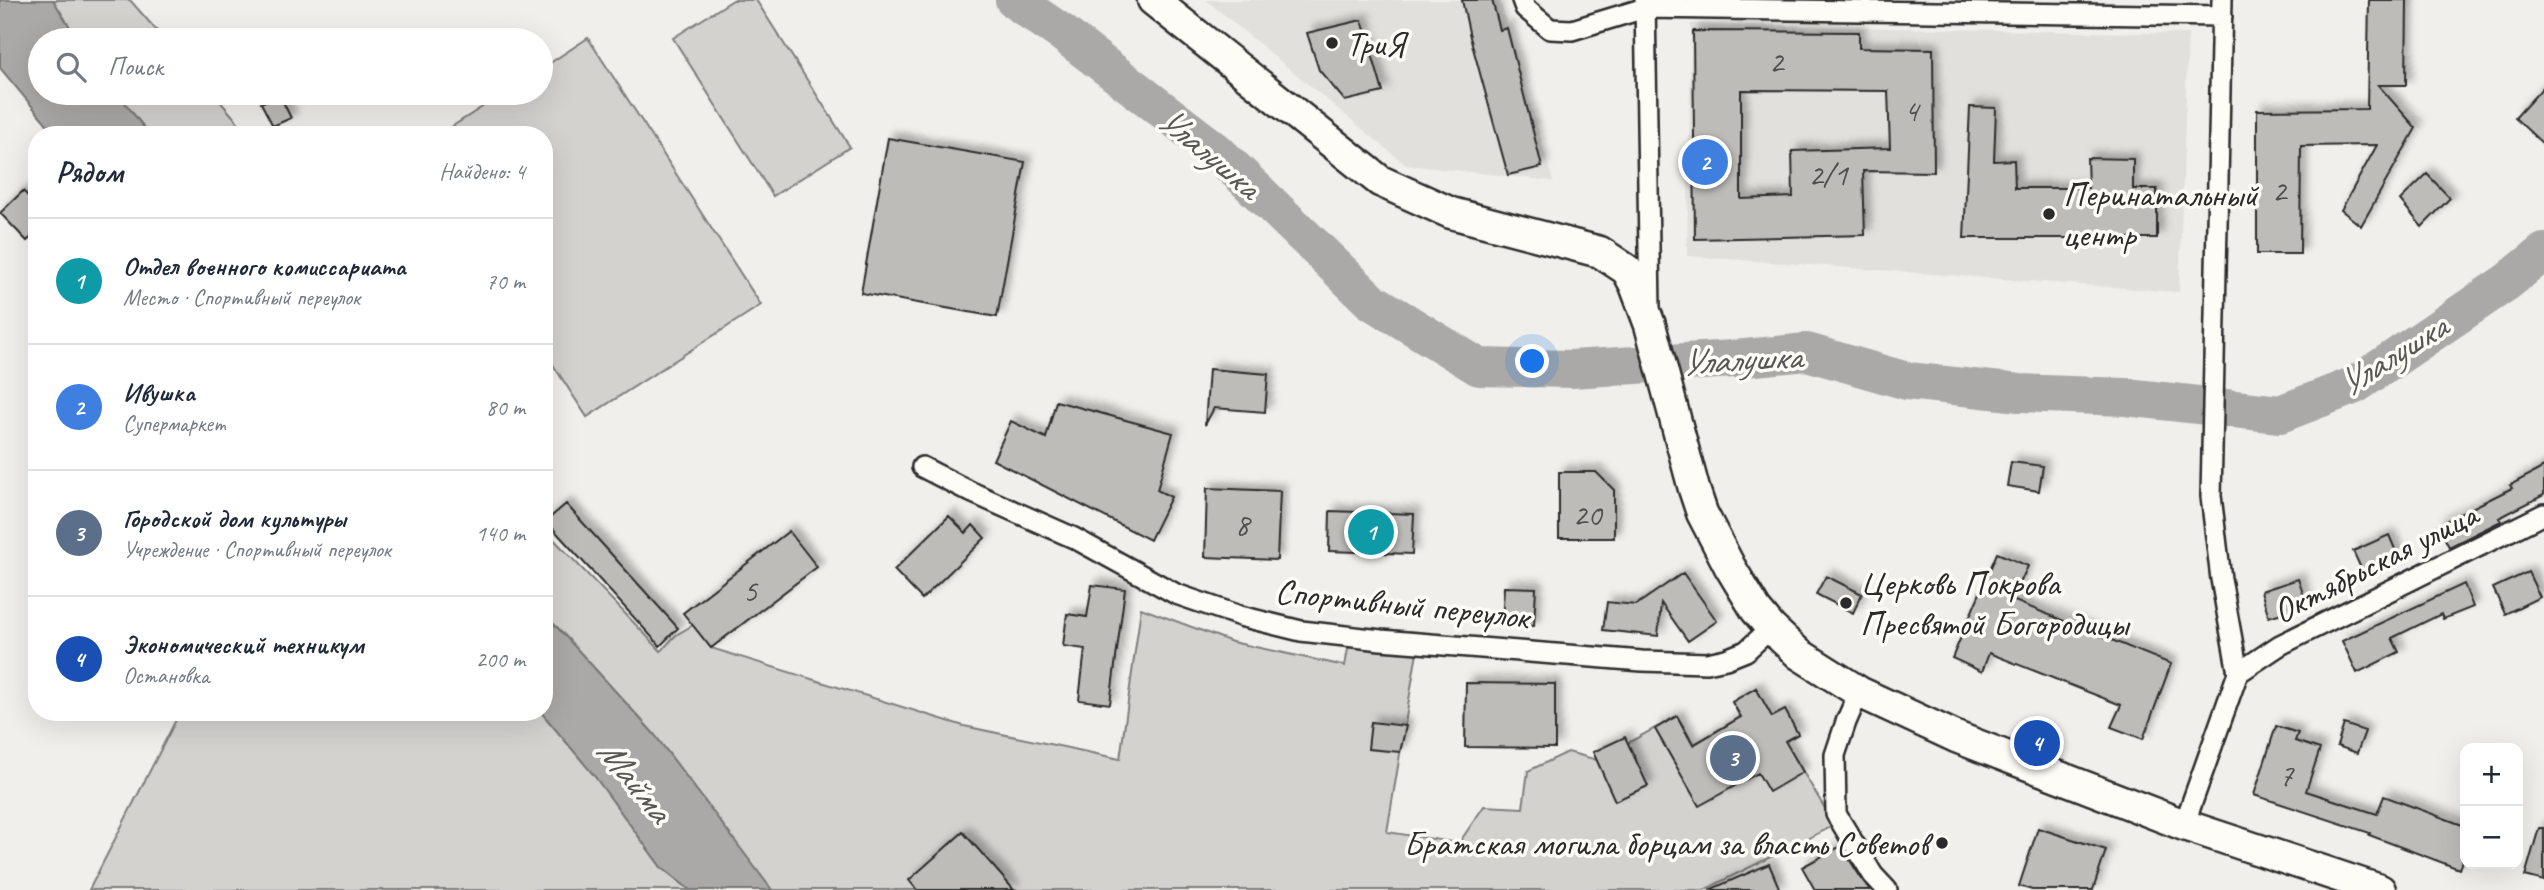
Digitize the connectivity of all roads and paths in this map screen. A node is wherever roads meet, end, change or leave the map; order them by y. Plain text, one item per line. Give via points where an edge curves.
1 (1153, 0) edge
2 (1522, 0) edge
3 (1645, 4) edge
4 (2222, 8) edge
5 (1650, 325) junction
6 (922, 467) dead end
7 (2544, 514) edge
8 (1771, 628) junction
9 (2238, 673) junction
10 (1859, 692) junction
11 (2184, 825) junction
12 (1887, 890) edge
13 (2380, 890) edge

1 - 5 main road via 1380,181 1451,213 1600,251 1614,260 1627,270
2 - 3 street via 1550,29 1572,30
3 - 4 street
3 - 5 street
4 - 9 street via 2212,508
5 - 8 main road via 1703,513 1743,591
6 - 8 street, Спортивный переулок via 1074,538 1176,594 1301,631 1707,663 1746,650
7 - 9 street, Октябрьская улица via 2280,645
8 - 10 main road via 1799,654
9 - 11 street
10 - 11 main road via 1956,737
10 - 12 street via 1835,755 1836,814
11 - 13 main road

